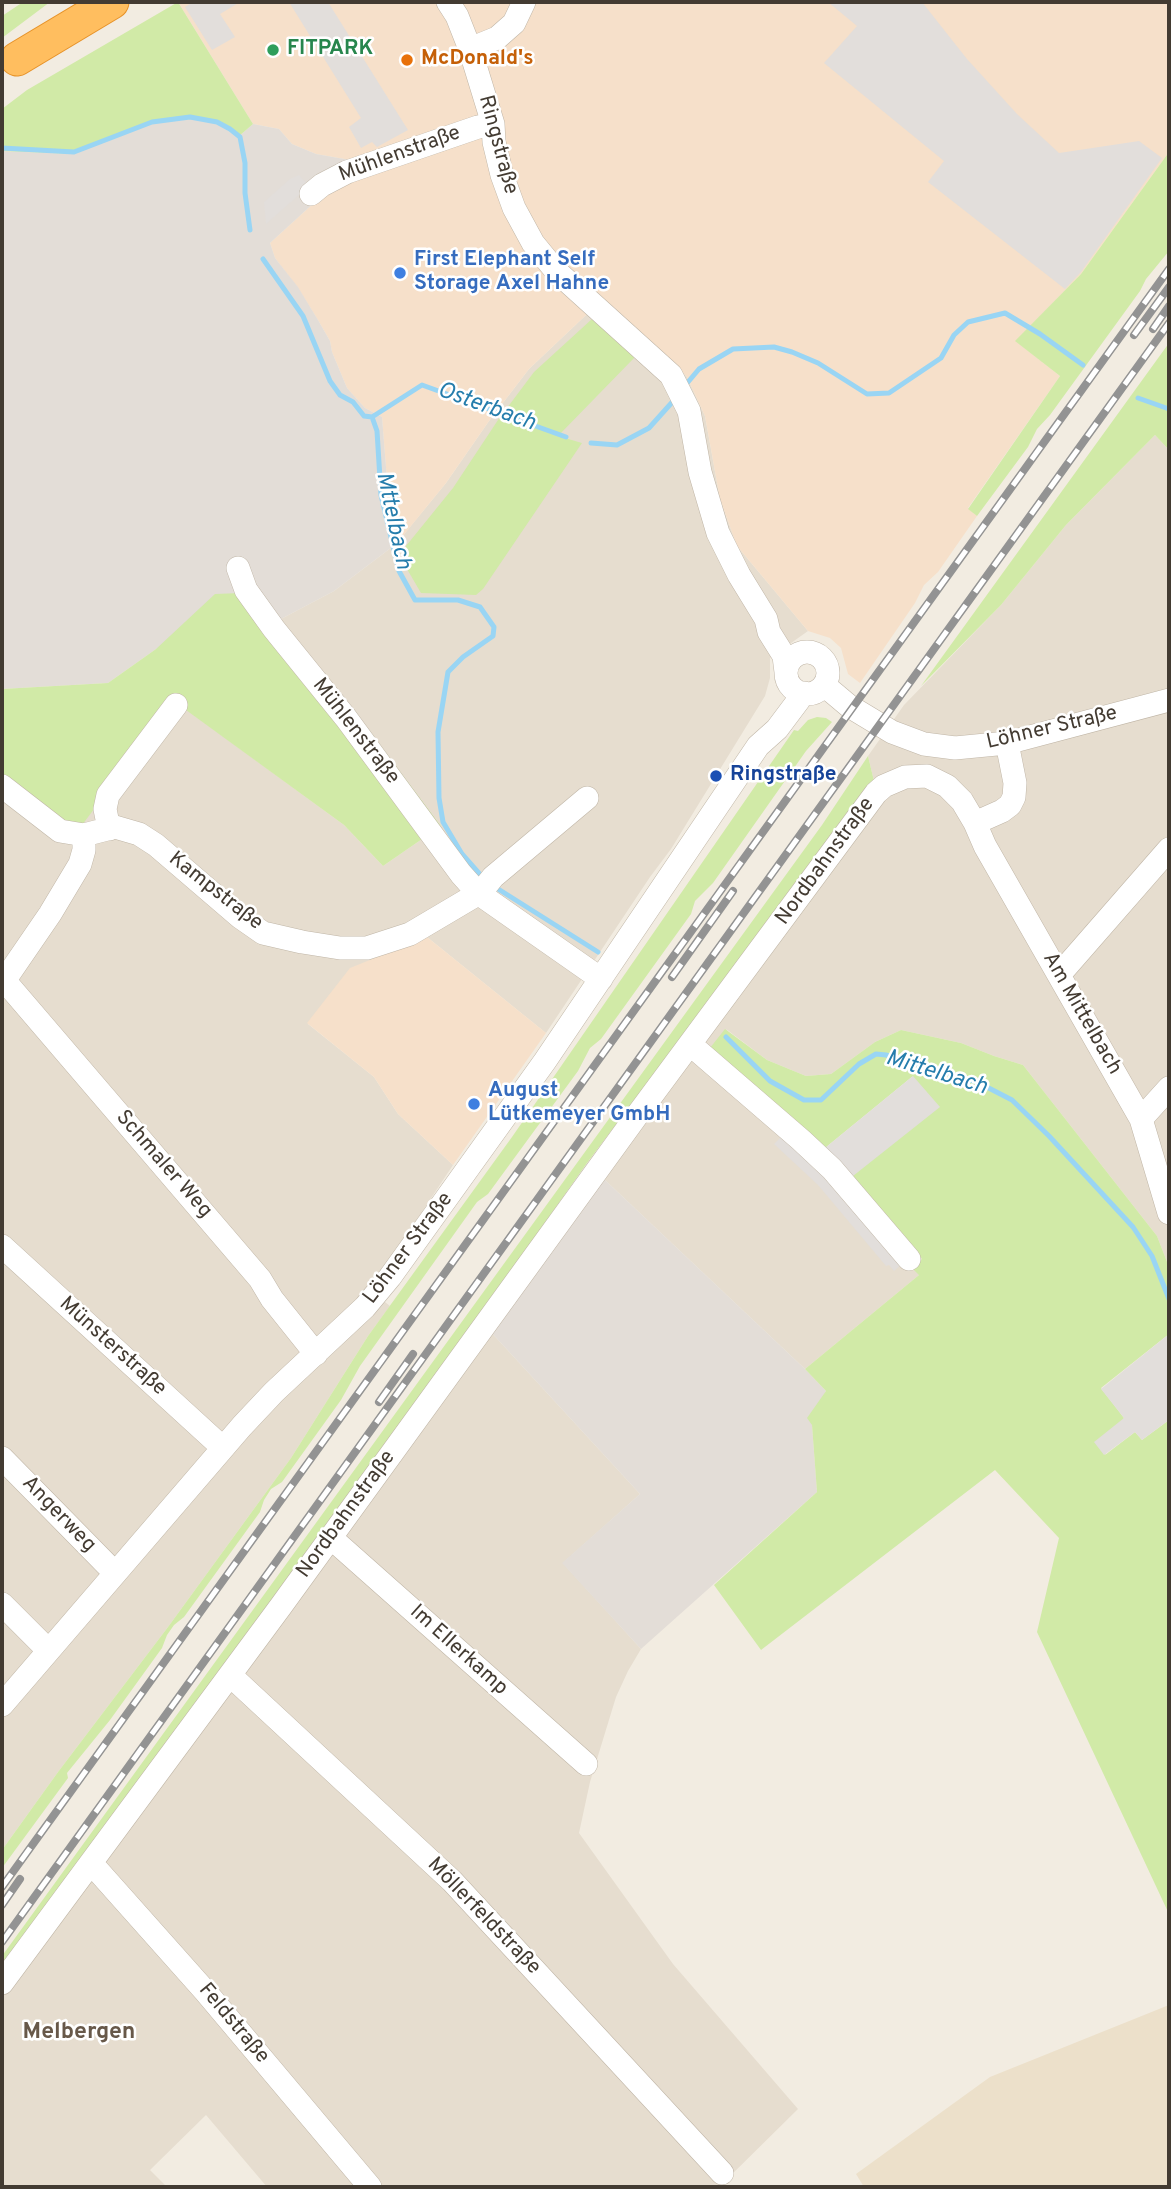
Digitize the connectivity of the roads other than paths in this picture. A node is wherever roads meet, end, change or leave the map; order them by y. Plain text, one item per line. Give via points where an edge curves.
1 (83, 2) edge
2 (112, 2) edge
3 (448, 2) edge
4 (524, 2) edge
5 (470, 50) junction
6 (10, 64) edge
7 (493, 124) junction
8 (311, 194) dead end
9 (238, 568) dead end
10 (766, 619) junction
11 (811, 652) junction
12 (801, 683) junction
13 (1169, 700) edge
14 (176, 705) dead end
15 (1007, 743) junction
16 (2, 786) edge
17 (587, 799) dead end
18 (975, 822) junction
19 (109, 829) junction
20 (84, 835) junction
21 (1169, 849) edge
22 (484, 888) junction
23 (1059, 975) junction
24 (601, 979) junction
25 (3, 982) edge
26 (691, 1045) junction
27 (1169, 1088) edge
28 (1141, 1119) junction
29 (1169, 1213) edge
30 (2, 1247) edge
31 (909, 1259) dead end
32 (316, 1354) junction
33 (223, 1448) junction
34 (2, 1458) edge
35 (330, 1537) junction
36 (114, 1572) junction
37 (2, 1604) edge
38 (48, 1650) junction
39 (230, 1675) junction
40 (2, 1705) edge
41 (586, 1764) dead end
42 (92, 1864) junction
43 (2, 1983) edge
44 (722, 2173) dead end
45 (370, 2187) edge

1 - 6 highway
2 - 6 highway
3 - 5 street, Ringstraße
4 - 5 street via 506,31
5 - 7 street, Ringstraße
7 - 8 street, Mühlenstraße via 347,172
7 - 10 street, Ringstraße via 502,175 533,243 556,271 671,374 681,392 718,533
9 - 22 street, Mühlenstraße via 246,590 274,629 461,874
10 - 11 street, Ringstraße via 796,646
10 - 12 street, Ringstraße via 769,632
11 - 12 street via 797,654 788,665
11 - 12 street via 818,654 828,672
12 - 15 street, Löhner Straße via 892,733 933,746
12 - 24 street, Löhner Straße via 768,721 758,746
13 - 15 street, Löhner Straße
14 - 19 street via 107,795
15 - 18 street via 1014,797 1002,811
16 - 20 street via 61,831
17 - 22 street
18 - 23 street, Am Mittelbach
18 - 26 street, Nordbahnstraße via 962,801 937,779 905,776 884,786
19 - 20 street, Kampstraße
19 - 22 street, Kampstraße via 139,834 156,845 262,933 340,948 367,948 411,934
20 - 25 street via 80,864
21 - 23 street
22 - 24 street, Mühlenstraße
23 - 28 street, Am Mittelbach
24 - 32 street, Löhner Straße via 390,1277
25 - 32 street, Schmaler Weg via 260,1279
26 - 31 street via 832,1169
26 - 35 street, Nordbahnstraße
27 - 28 street
28 - 29 street, Am Mittelbach
30 - 33 street, Münsterstraße
32 - 33 street, Löhner Straße
33 - 36 street, Löhner Straße
34 - 36 street, Angerweg
35 - 39 street, Nordbahnstraße
35 - 41 street, Im Ellerkamp
36 - 38 street, Löhner Straße
37 - 38 street
38 - 40 street, Löhner Straße
39 - 42 street, Nordbahnstraße
39 - 44 street, Möllerfeldstraße via 452,1881
42 - 43 street, Nordbahnstraße
42 - 45 street, Feldstraße

